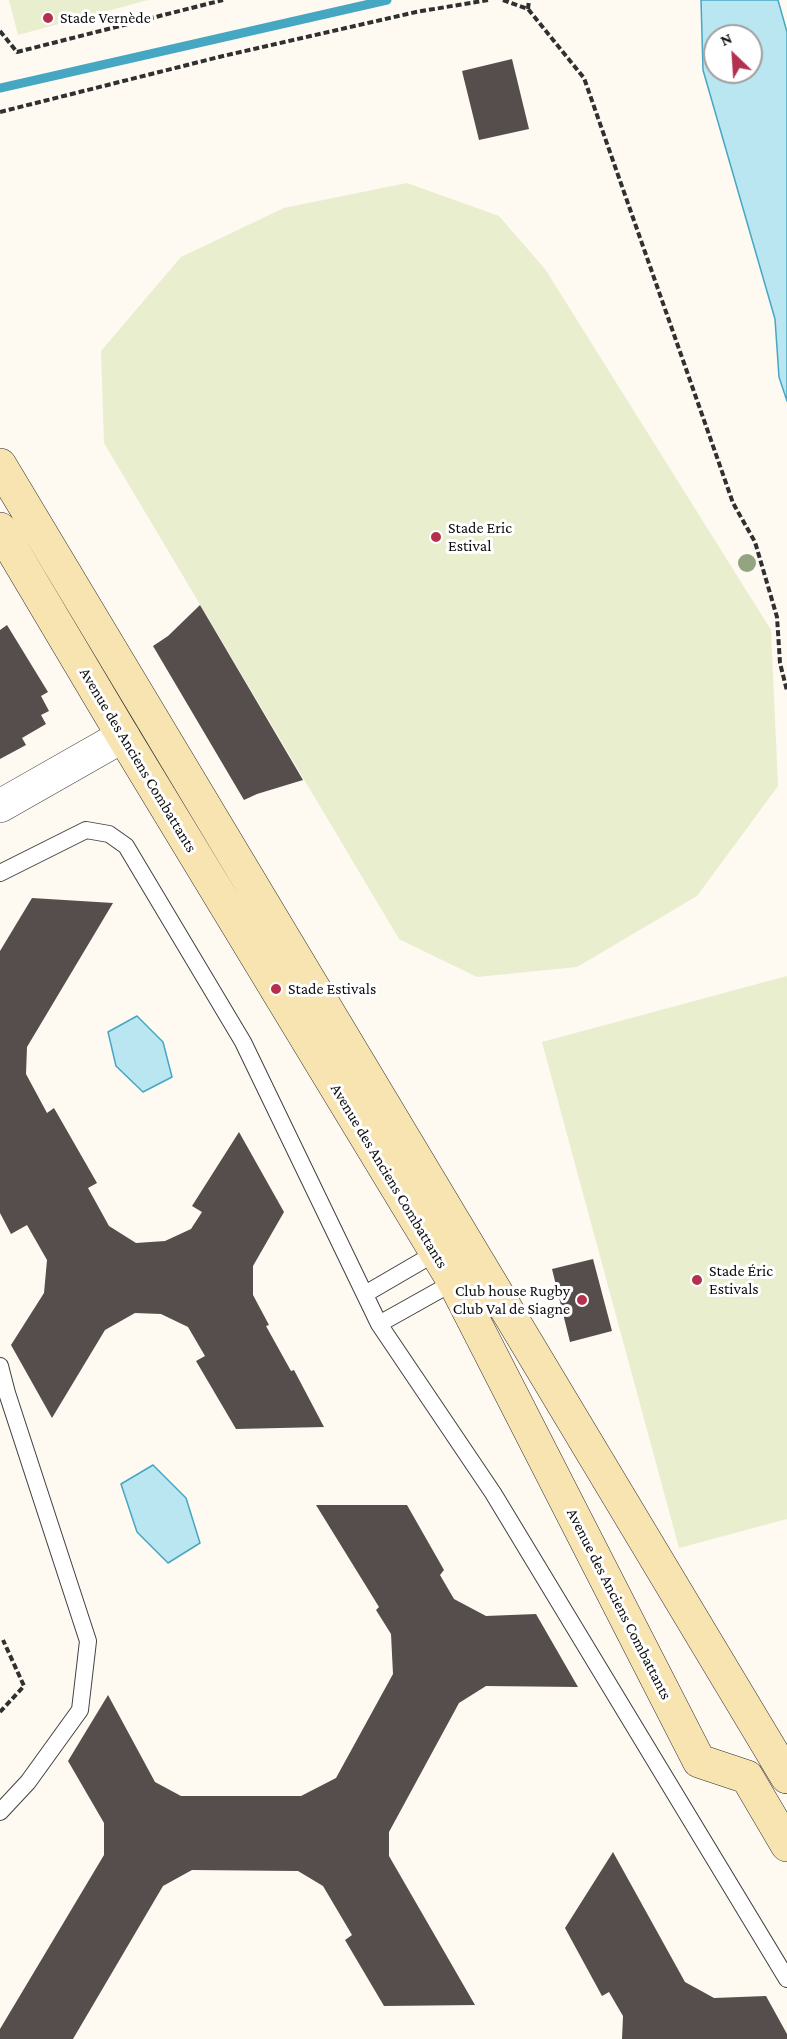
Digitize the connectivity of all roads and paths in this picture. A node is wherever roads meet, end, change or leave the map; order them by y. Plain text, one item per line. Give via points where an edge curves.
1 (223, 0) edge
2 (488, 0) edge
3 (503, 0) edge
4 (529, 0) edge
5 (528, 9) junction
6 (0, 30) edge
7 (0, 112) edge
8 (0, 465) edge
9 (0, 529) edge
10 (787, 691) edge
11 (123, 736) junction
12 (0, 806) edge
13 (0, 873) edge
14 (450, 1244) junction
15 (454, 1282) junction
16 (364, 1294) junction
17 (380, 1324) junction
18 (0, 1366) edge
19 (3, 1640) dead end
20 (0, 1712) edge
21 (787, 1778) edge
22 (0, 1812) edge
23 (787, 1845) edge
24 (787, 1979) edge

1 - 6 path via 17,52
2 - 7 path via 416,12 223,56
3 - 5 path
4 - 5 path
5 - 10 path via 584,78 733,503 755,542 777,617 780,663
8 - 14 main road, Avenue des Anciens Combattants
9 - 11 main road, Avenue des Anciens Combattants
11 - 12 street
11 - 14 main road, Avenue des Anciens Combattants
13 - 16 lane via 86,830 109,834 126,846 243,1042
14 - 15 main road, Avenue des Anciens Combattants
14 - 16 lane
14 - 21 main road, Avenue des Anciens Combattants via 580,1435
15 - 17 lane
15 - 23 main road, Avenue des Anciens Combattants via 699,1761 747,1777
16 - 17 lane
17 - 24 lane via 493,1493
18 - 22 lane via 88,1641 80,1710 28,1782
19 - 20 path via 24,1686

